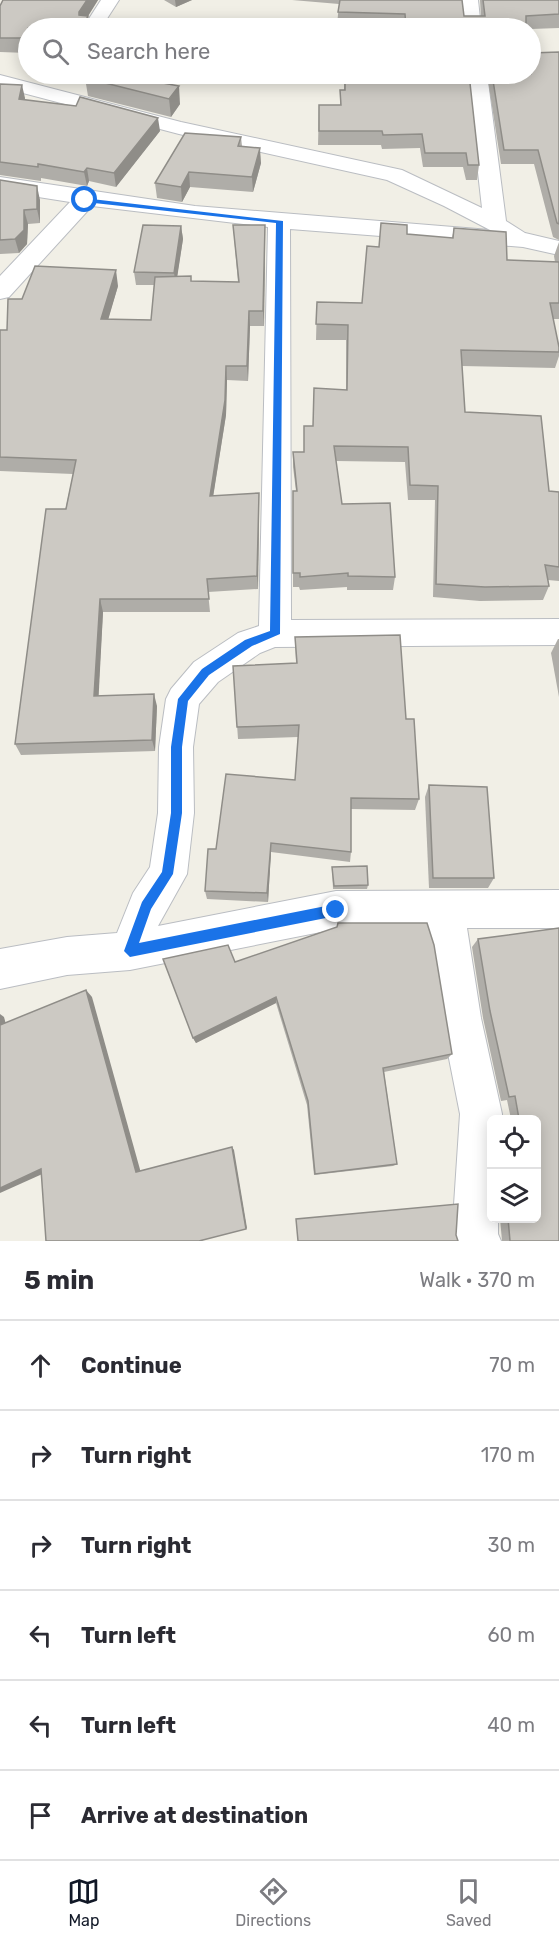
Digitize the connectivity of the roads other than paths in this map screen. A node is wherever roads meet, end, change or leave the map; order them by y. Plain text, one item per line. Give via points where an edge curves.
1 (110, 0) edge
2 (469, 0) edge
3 (98, 18) edge
4 (471, 18) edge
5 (0, 81) edge
6 (57, 84) edge
7 (478, 84) edge
8 (51, 93) junction
9 (0, 184) edge
10 (85, 200) junction
11 (279, 221) junction
12 (495, 224) junction
13 (523, 240) junction
14 (559, 248) edge
15 (0, 291) edge
16 (559, 632) edge
17 (275, 634) junction
18 (445, 908) junction
19 (559, 909) edge
20 (130, 951) junction
21 (0, 969) edge
22 (478, 1241) edge

1 - 3 street
2 - 4 street
5 - 8 street
6 - 8 street
7 - 12 street
8 - 12 street via 178,128 394,175
9 - 10 street
10 - 11 street
10 - 15 street
11 - 13 street
11 - 17 street
12 - 13 street
13 - 14 street
16 - 17 street
17 - 20 street via 249,643 206,672 183,699 168,874 146,906
18 - 19 street
18 - 20 street via 336,910
18 - 22 street via 461,1018 481,1114 475,1235
20 - 21 street via 67,956

